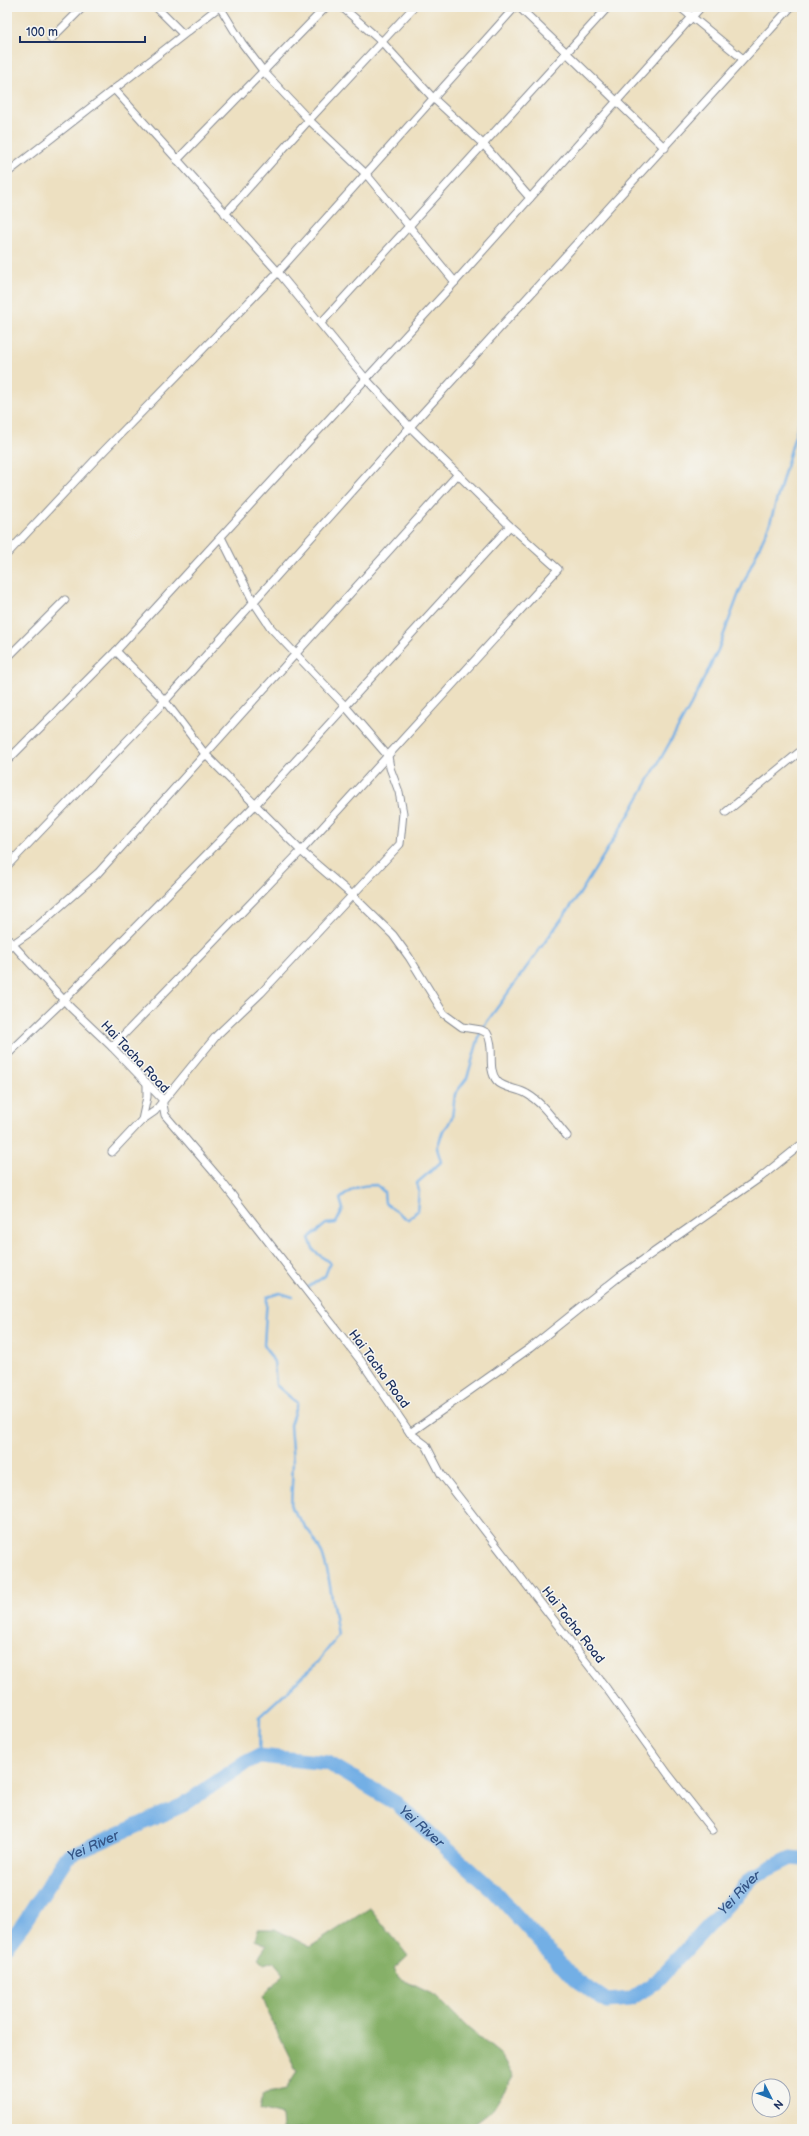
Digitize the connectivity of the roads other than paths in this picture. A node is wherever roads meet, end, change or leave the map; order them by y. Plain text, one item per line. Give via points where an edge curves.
1 (83, 7) edge
2 (156, 7) edge
3 (220, 7) edge
4 (326, 7) edge
5 (342, 7) edge
6 (414, 7) edge
7 (514, 7) edge
8 (519, 7) edge
9 (608, 7) edge
10 (680, 7) edge
11 (701, 7) edge
12 (792, 7) edge
13 (692, 17) junction
14 (183, 34) junction
15 (51, 39) dead end
16 (382, 42) junction
17 (568, 52) junction
18 (743, 59) junction
19 (264, 72) junction
20 (114, 89) junction
21 (433, 98) junction
22 (618, 102) junction
23 (309, 120) junction
24 (483, 144) junction
25 (665, 148) junction
26 (177, 160) junction
27 (7, 173) edge
28 (366, 174) junction
29 (530, 198) junction
30 (225, 214) junction
31 (409, 226) junction
32 (278, 272) junction
33 (455, 282) junction
34 (321, 323) junction
35 (366, 379) junction
36 (410, 427) junction
37 (458, 474) junction
38 (510, 526) junction
39 (221, 537) junction
40 (7, 554) edge
41 (65, 600) dead end
42 (254, 601) junction
43 (116, 651) junction
44 (295, 654) junction
45 (7, 658) edge
46 (165, 701) junction
47 (345, 706) junction
48 (802, 750) edge
49 (205, 754) junction
50 (388, 756) junction
51 (7, 761) edge
52 (256, 804) junction
53 (726, 812) dead end
54 (301, 851) junction
55 (7, 866) edge
56 (352, 895) junction
57 (8, 943) edge
58 (64, 1000) junction
59 (112, 1048) junction
60 (7, 1055) edge
61 (147, 1083) junction
62 (162, 1099) junction
63 (142, 1120) junction
64 (567, 1136) dead end
65 (802, 1144) edge
66 (112, 1152) dead end
67 (410, 1433) junction
68 (712, 1830) dead end

1 - 15 street
2 - 14 street
3 - 14 street
3 - 19 street
4 - 19 street
5 - 16 street
6 - 16 street
7 - 21 street
8 - 17 street
9 - 17 street
10 - 13 street
11 - 13 street
12 - 18 street
13 - 18 street
13 - 22 street
14 - 20 street
16 - 21 street
16 - 23 street
17 - 22 street
17 - 24 street
18 - 25 street
19 - 23 street
19 - 26 street
20 - 26 street
20 - 27 street
21 - 24 street
21 - 28 street
22 - 25 street
22 - 29 street
23 - 28 street
23 - 30 street
24 - 29 street
24 - 31 street
25 - 36 street
26 - 30 street
28 - 31 street
28 - 32 street
29 - 33 street
30 - 32 street
31 - 33 street
31 - 34 street
32 - 34 street
32 - 40 street via 92,462
33 - 35 street
34 - 35 street
35 - 36 street
35 - 39 street
36 - 37 street
36 - 42 street
37 - 38 street
37 - 44 street
38 - 47 street
38 - 50 street via 558,569
39 - 42 street
39 - 43 street
41 - 45 street
42 - 44 street via 271,628
42 - 46 street
43 - 46 street
43 - 51 street
44 - 47 street
44 - 49 street
46 - 49 street
46 - 55 street
47 - 50 street
47 - 52 street
48 - 53 street
49 - 52 street
49 - 57 street via 98,873 32,930
50 - 54 street
50 - 56 street via 403,813 400,844
52 - 54 street
52 - 58 street
54 - 56 street
54 - 59 street
56 - 62 street via 261,993 217,1034
56 - 64 street via 393,935 444,1014 462,1027 487,1033 496,1080 528,1094
57 - 58 street, Hai Tacha Road
58 - 59 street, Hai Tacha Road
58 - 60 street
59 - 61 street, Hai Tacha Road
61 - 62 street, Hai Tacha Road
61 - 63 street
62 - 63 street via 155,1110
62 - 67 street, Hai Tacha Road via 165,1115 218,1177 361,1361
63 - 66 street
65 - 67 street via 761,1177 620,1276 530,1348
67 - 68 street, Hai Tacha Road via 426,1445 441,1474

